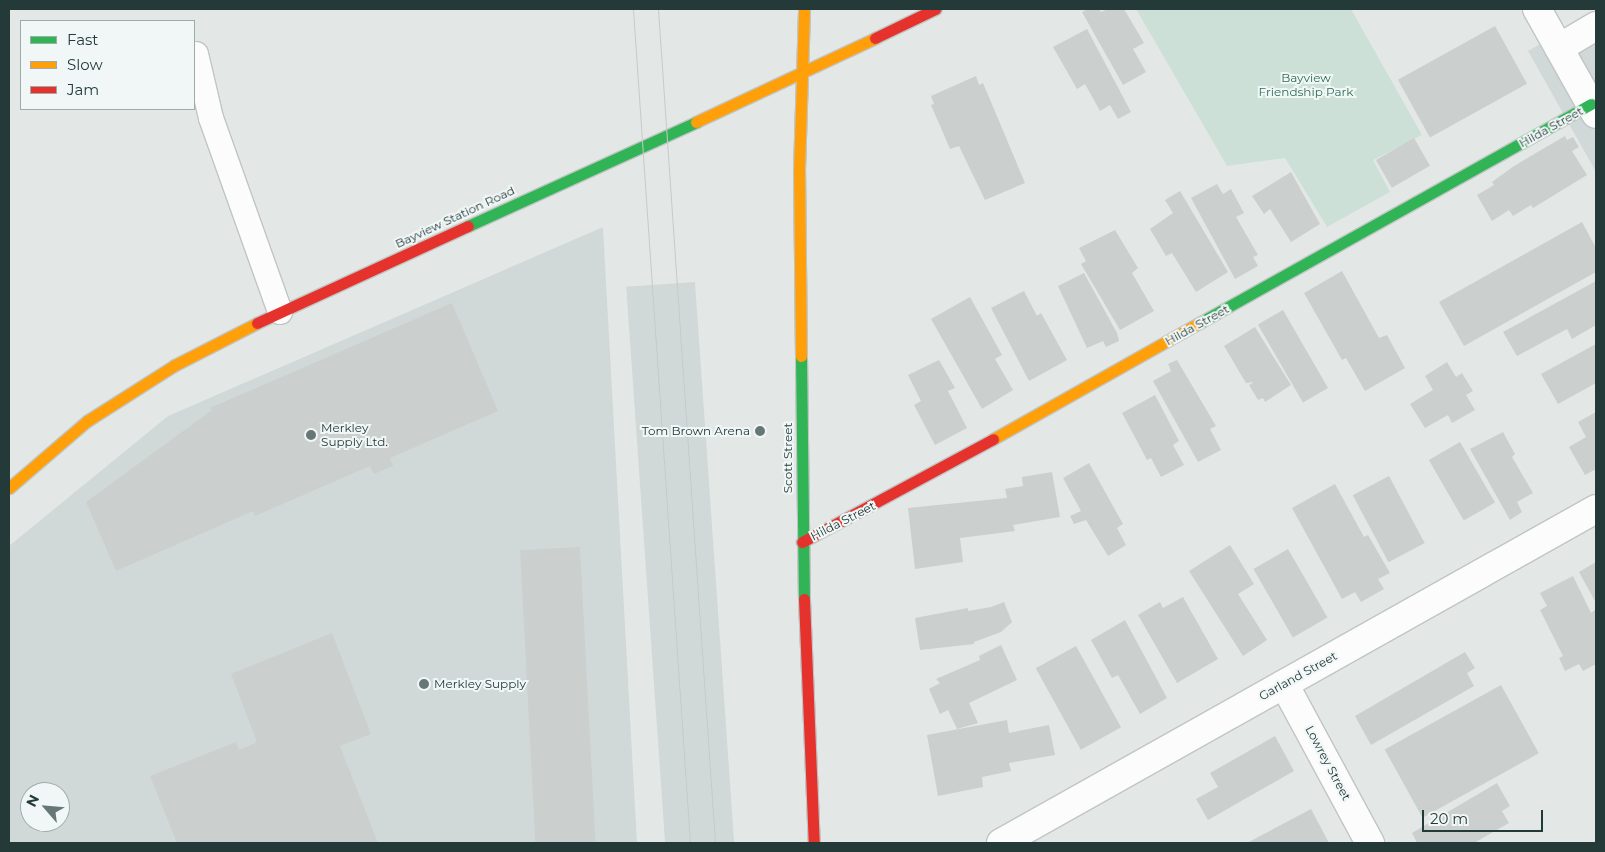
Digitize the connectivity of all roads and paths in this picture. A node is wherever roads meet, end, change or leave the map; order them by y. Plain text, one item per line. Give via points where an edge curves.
1 (804, 9) edge
2 (935, 9) edge
3 (1537, 9) edge
4 (1596, 26) edge
5 (1559, 48) junction
6 (196, 54) dead end
7 (802, 72) junction
8 (1594, 109) edge
9 (280, 312) junction
10 (9, 488) edge
11 (1596, 509) edge
12 (802, 542) junction
13 (1284, 684) junction
14 (814, 843) edge
15 (1000, 843) edge
16 (1370, 843) edge

1 - 7 street, Scott Street
2 - 7 street, Bayview Station Road
3 - 5 street
4 - 5 street
5 - 8 street
6 - 9 lane via 211,118
7 - 9 street, Bayview Station Road
7 - 12 street, Scott Street via 799,170
8 - 12 street, Hilda Street
9 - 10 street, Bayview Station Road via 205,348 134,390 62,441
11 - 13 street, Garland Street
12 - 14 street, Scott Street
13 - 15 street, Garland Street
13 - 16 street, Lowrey Street

